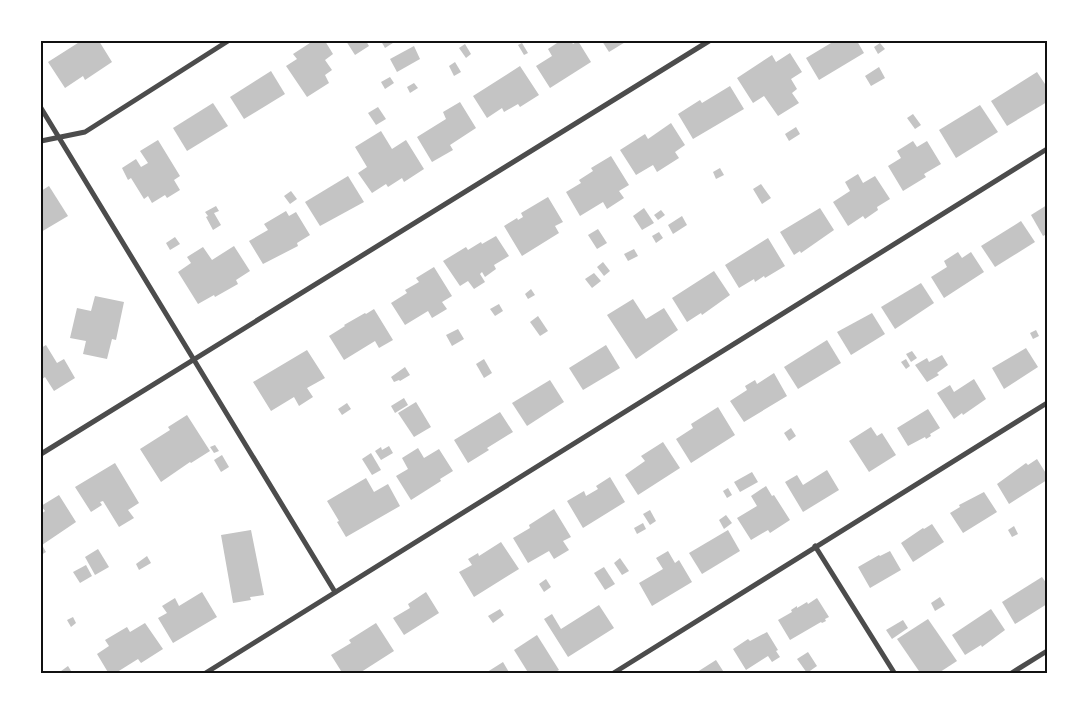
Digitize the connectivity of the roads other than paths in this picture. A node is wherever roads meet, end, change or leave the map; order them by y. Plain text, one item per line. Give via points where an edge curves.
1 (228, 41) edge
2 (709, 41) edge
3 (41, 108) edge
4 (59, 138) junction
5 (41, 141) edge
6 (1047, 149) edge
7 (194, 359) junction
8 (1047, 403) edge
9 (41, 454) edge
10 (816, 546) junction
11 (335, 592) junction
12 (1047, 650) edge
13 (204, 674) edge
14 (612, 674) edge
15 (895, 674) edge
16 (1010, 674) edge

1 - 4 street via 85,132
2 - 7 street
3 - 4 street
4 - 5 street
4 - 7 street
6 - 11 street
7 - 9 street
7 - 11 street
8 - 10 street
10 - 14 street
10 - 15 street
11 - 13 street
12 - 16 street

